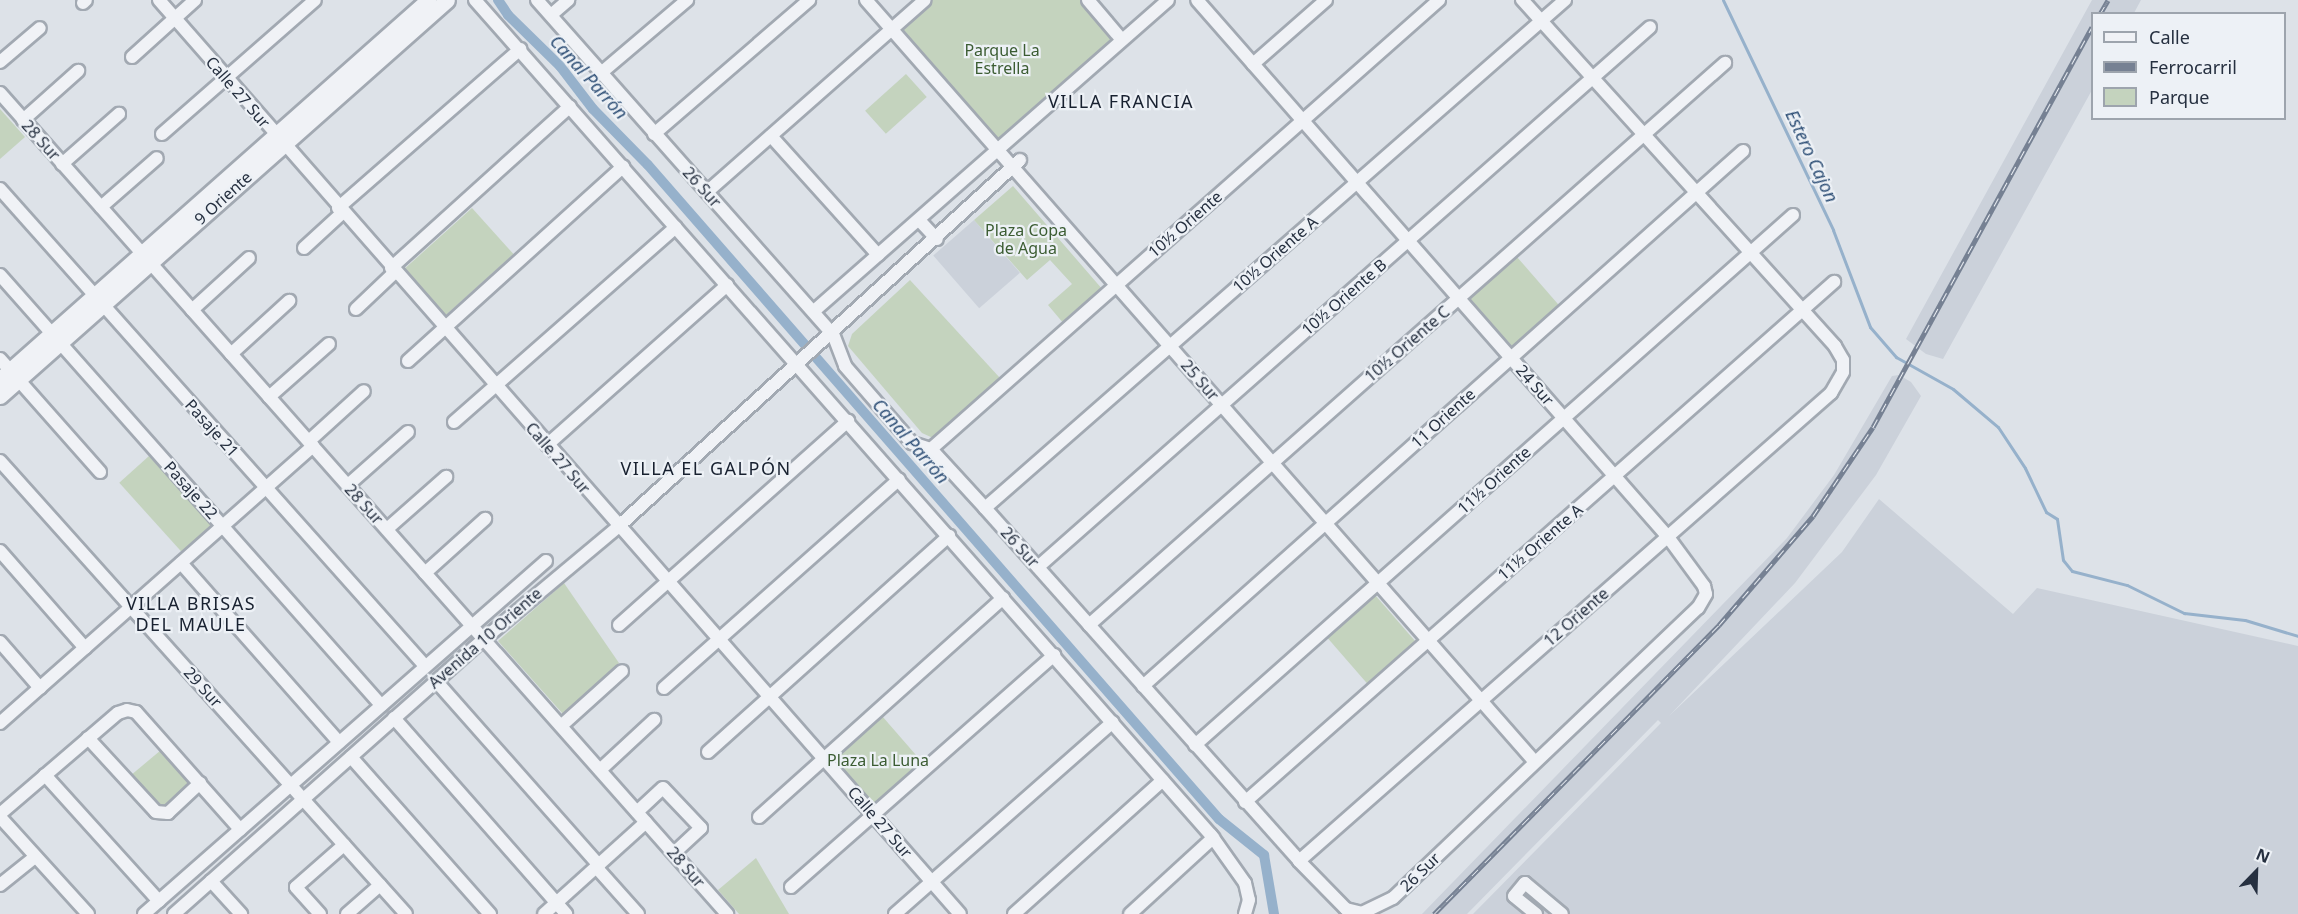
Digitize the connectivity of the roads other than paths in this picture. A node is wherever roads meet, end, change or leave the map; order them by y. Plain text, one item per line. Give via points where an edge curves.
1 (159, 0) edge
2 (195, 0) edge
3 (315, 0) edge
4 (429, 0) edge
5 (447, 0) edge
6 (475, 0) edge
7 (537, 0) edge
8 (568, 0) edge
9 (687, 0) edge
10 (809, 0) edge
11 (866, 0) edge
12 (925, 0) edge
13 (1088, 0) edge
14 (1168, 0) edge
15 (1197, 0) edge
16 (1326, 0) edge
17 (1439, 0) edge
18 (1522, 0) edge
19 (1565, 0) edge
20 (551, 15) junction
21 (175, 18) junction
22 (1540, 21) junction
23 (1650, 27) dead end
24 (40, 28) dead end
25 (892, 29) junction
26 (1122, 40) junction
27 (520, 49) junction
28 (132, 57) dead end
29 (0, 62) edge
30 (1725, 63) dead end
31 (1253, 64) junction
32 (78, 71) dead end
33 (601, 73) junction
34 (1593, 77) junction
35 (225, 78) junction
36 (0, 93) edge
37 (570, 106) junction
38 (119, 114) dead end
39 (23, 120) junction
40 (1303, 120) junction
41 (162, 134) dead end
42 (654, 134) junction
43 (1644, 134) junction
44 (771, 136) junction
45 (279, 140) junction
46 (998, 150) junction
47 (1743, 151) dead end
48 (157, 158) dead end
49 (1016, 163) junction
50 (63, 164) junction
51 (623, 167) junction
52 (1357, 182) junction
53 (0, 189) edge
54 (707, 192) junction
55 (1697, 192) junction
56 (101, 207) junction
57 (340, 211) junction
58 (1793, 215) dead end
59 (919, 220) junction
60 (676, 227) junction
61 (937, 239) junction
62 (1408, 241) junction
63 (304, 248) dead end
64 (1751, 252) junction
65 (878, 255) junction
66 (146, 258) junction
67 (249, 258) dead end
68 (393, 270) junction
69 (0, 275) edge
70 (1834, 282) dead end
71 (727, 285) junction
72 (1117, 285) junction
73 (1459, 298) junction
74 (99, 300) junction
75 (289, 301) dead end
76 (356, 309) dead end
77 (192, 310) junction
78 (1803, 310) junction
79 (814, 311) junction
80 (444, 327) junction
81 (833, 334) junction
82 (55, 339) junction
83 (329, 344) dead end
84 (1170, 345) junction
85 (231, 354) junction
86 (1511, 358) junction
87 (408, 361) dead end
88 (802, 361) junction
89 (7, 372) edge
90 (495, 387) junction
91 (364, 391) dead end
92 (0, 396) edge
93 (269, 397) junction
94 (1222, 405) junction
95 (1564, 418) junction
96 (848, 421) junction
97 (454, 422) dead end
98 (408, 432) dead end
99 (311, 444) junction
100 (547, 446) junction
101 (931, 450) junction
102 (0, 461) edge
103 (1273, 463) junction
104 (100, 472) dead end
105 (1615, 476) junction
106 (446, 477) dead end
107 (899, 479) junction
108 (348, 485) junction
109 (266, 488) junction
110 (985, 508) junction
111 (485, 519) dead end
112 (1326, 523) junction
113 (223, 526) junction
114 (619, 526) junction
115 (387, 529) junction
116 (949, 536) junction
117 (1668, 537) junction
118 (0, 551) edge
119 (546, 561) dead end
120 (181, 563) junction
121 (1038, 567) junction
122 (425, 573) junction
123 (669, 580) junction
124 (1378, 583) junction
125 (1003, 598) junction
126 (131, 607) junction
127 (472, 625) junction
128 (619, 625) dead end
129 (1089, 625) junction
130 (720, 638) junction
131 (484, 639) junction
132 (1429, 640) junction
133 (0, 642) edge
134 (85, 648) junction
135 (1054, 655) junction
136 (425, 666) junction
137 (622, 671) dead end
138 (436, 681) junction
139 (1143, 686) junction
140 (39, 688) junction
141 (664, 688) dead end
142 (770, 696) junction
143 (1482, 700) junction
144 (381, 705) junction
145 (394, 718) junction
146 (654, 720) dead end
147 (1113, 722) junction
148 (0, 723) edge
149 (561, 726) junction
150 (88, 738) junction
151 (339, 742) junction
152 (1195, 746) junction
153 (708, 752) dead end
154 (351, 756) junction
155 (825, 758) junction
156 (1534, 761) junction
157 (600, 770) junction
158 (45, 775) junction
159 (1163, 780) junction
160 (200, 783) junction
161 (290, 785) junction
162 (303, 799) junction
163 (1245, 802) junction
164 (637, 812) junction
165 (874, 814) junction
166 (0, 815) edge
167 (759, 817) dead end
168 (646, 822) junction
169 (240, 829) junction
170 (1213, 838) junction
171 (344, 845) junction
172 (674, 854) junction
173 (34, 857) junction
174 (1299, 861) junction
175 (598, 866) junction
176 (211, 881) junction
177 (932, 882) junction
178 (0, 885) edge
179 (380, 885) junction
180 (791, 887) dead end
181 (159, 901) junction
182 (556, 903) junction
183 (88, 914) edge
184 (144, 914) edge
185 (174, 914) edge
186 (241, 914) edge
187 (320, 914) edge
188 (347, 914) edge
189 (406, 914) edge
190 (490, 914) edge
191 (544, 914) edge
192 (566, 914) edge
193 (638, 914) edge
194 (727, 914) edge
195 (895, 914) edge
196 (960, 914) edge
197 (1014, 914) edge
198 (1130, 914) edge
199 (1245, 914) edge
200 (1536, 914) edge
201 (1562, 914) edge

1 - 21 street, Calle 27 Sur
2 - 21 street
3 - 35 street
4 - 45 street, 9 Oriente
5 - 45 street, 9 Oriente
6 - 27 street
7 - 20 street, 26 Sur
8 - 20 street
9 - 33 street
10 - 42 street
11 - 25 street, 25 Sur
12 - 25 street
13 - 26 street
14 - 26 street
15 - 31 street, 24 Sur
16 - 31 street
17 - 40 street, 10½ Oriente
18 - 22 street
19 - 22 street, 10½ Oriente A
20 - 33 street, 26 Sur
21 - 28 street
21 - 35 street, Calle 27 Sur
22 - 34 street
22 - 52 street, 10½ Oriente A
23 - 34 street, 10½ Oriente B
24 - 29 street
25 - 44 street
25 - 46 street, 25 Sur
26 - 46 street
27 - 37 street
27 - 57 street
30 - 43 street, 10½ Oriente C
31 - 40 street, 24 Sur
32 - 39 street
33 - 42 street, 26 Sur
34 - 43 street
34 - 62 street, 10½ Oriente B
35 - 41 street
35 - 45 street, Calle 27 Sur
36 - 39 street, 28 Sur
37 - 51 street
37 - 68 street
38 - 50 street
39 - 50 street, 28 Sur
40 - 52 street, 24 Sur
40 - 72 street, 10½ Oriente
42 - 54 street, 26 Sur
43 - 55 street
43 - 73 street, 10½ Oriente C
44 - 54 street
44 - 65 street
45 - 57 street, Calle 27 Sur
45 - 66 street, 9 Oriente
46 - 49 street, 25 Sur
46 - 59 street
47 - 55 street, 11 Oriente
48 - 56 street
49 - 61 street, Avenida 10 Oriente
49 - 72 street, 25 Sur
50 - 56 street, 28 Sur
51 - 60 street
51 - 80 street
52 - 62 street, 24 Sur
52 - 84 street, 10½ Oriente A
53 - 74 street, Pasaje 21
54 - 79 street, 26 Sur
55 - 64 street
55 - 86 street, 11 Oriente
56 - 66 street, 28 Sur
57 - 63 street
57 - 68 street, Calle 27 Sur
58 - 64 street, 11½ Oriente
59 - 61 street
59 - 65 street
60 - 71 street
60 - 90 street
61 - 81 street, Avenida 10 Oriente
62 - 73 street, 24 Sur
62 - 94 street, 10½ Oriente B
64 - 78 street
64 - 95 street, 11½ Oriente
65 - 79 street
66 - 74 street, 9 Oriente
66 - 77 street, 28 Sur
67 - 77 street
68 - 76 street
68 - 80 street, Calle 27 Sur
69 - 82 street, Pasaje 22
70 - 78 street, 11½ Oriente A
71 - 88 street
71 - 100 street
72 - 84 street, 25 Sur
72 - 101 street, 10½ Oriente
73 - 86 street, 24 Sur
73 - 103 street, 10½ Oriente C
74 - 82 street, 9 Oriente
74 - 109 street, Pasaje 21
75 - 85 street
77 - 85 street, 28 Sur
78 - 105 street, 11½ Oriente A
78 - 117 street, 12 Oriente via 1839,350 1844,366 1841,379 1831,393
79 - 81 street, 26 Sur
80 - 87 street
80 - 90 street, Calle 27 Sur
81 - 88 street, Avenida 10 Oriente
81 - 101 street, 26 Sur via 845,366 912,443
82 - 89 street, 9 Oriente
82 - 113 street, Pasaje 22
83 - 93 street
84 - 94 street, 25 Sur
84 - 110 street, 10½ Oriente A
85 - 93 street, 28 Sur
86 - 95 street, 24 Sur
86 - 112 street, 11 Oriente
88 - 96 street
88 - 114 street, Avenida 10 Oriente
89 - 92 street, 9 Oriente
89 - 104 street
90 - 97 street
90 - 100 street, Calle 27 Sur
91 - 99 street
93 - 99 street, 28 Sur
94 - 103 street, 25 Sur
94 - 121 street, 10½ Oriente B
95 - 105 street, 24 Sur
95 - 124 street, 11½ Oriente
96 - 107 street
96 - 123 street
98 - 108 street
99 - 108 street, 28 Sur
99 - 109 street
100 - 114 street, Calle 27 Sur
101 - 110 street, 26 Sur
102 - 126 street, 29 Sur
103 - 112 street, 25 Sur
103 - 129 street, 10½ Oriente C
105 - 117 street, 24 Sur
105 - 132 street, 11½ Oriente A
106 - 115 street
107 - 116 street
107 - 130 street
108 - 115 street, 28 Sur
109 - 113 street
109 - 136 street, Pasaje 21
110 - 121 street, 26 Sur
111 - 122 street
112 - 124 street, 25 Sur
112 - 139 street, 11 Oriente
113 - 120 street
113 - 144 street, Pasaje 22
114 - 123 street, Calle 27 Sur
114 - 131 street, Avenida 10 Oriente
115 - 122 street, 28 Sur
116 - 125 street
116 - 142 street
117 - 143 street, 12 Oriente
117 - 156 street, 24 Sur via 1699,575 1706,594 1703,602
118 - 134 street
119 - 127 street, Avenida 10 Oriente
120 - 126 street
120 - 151 street
121 - 129 street, 26 Sur
122 - 127 street, 28 Sur
123 - 128 street
123 - 130 street, Calle 27 Sur
124 - 132 street, 25 Sur
124 - 152 street, 11½ Oriente
125 - 135 street
125 - 155 street
126 - 134 street
126 - 161 street, 29 Sur
127 - 131 street, 28 Sur
127 - 136 street, Avenida 10 Oriente
129 - 139 street, 26 Sur
130 - 141 street
130 - 142 street, Calle 27 Sur
131 - 138 street, Avenida 10 Oriente
131 - 149 street, 28 Sur
132 - 143 street, 25 Sur
132 - 163 street, 11½ Oriente A
133 - 140 street
134 - 140 street
135 - 147 street
135 - 165 street
136 - 144 street, Avenida 10 Oriente
137 - 149 street
138 - 145 street, Avenida 10 Oriente
138 - 175 street
139 - 152 street, 26 Sur
140 - 148 street
142 - 153 street
142 - 155 street, Calle 27 Sur
143 - 156 street, 25 Sur
143 - 174 street, 12 Oriente
144 - 151 street, Avenida 10 Oriente
145 - 154 street, Avenida 10 Oriente
145 - 182 street
146 - 157 street
147 - 159 street
147 - 177 street
149 - 157 street, 28 Sur
150 - 158 street
150 - 160 street via 118,713 136,712
150 - 160 street via 156,812 168,813
151 - 161 street, Avenida 10 Oriente
152 - 163 street, 26 Sur
154 - 162 street, Avenida 10 Oriente
154 - 190 street
155 - 165 street, Calle 27 Sur
155 - 167 street
156 - 174 street, 26 Sur via 1393,898 1377,908 1362,913 1346,909
157 - 164 street, 28 Sur
158 - 166 street
158 - 181 street
159 - 170 street
159 - 197 street
160 - 169 street
161 - 162 street, 29 Sur
161 - 169 street, Avenida 10 Oriente
162 - 171 street, 29 Sur
162 - 176 street, Avenida 10 Oriente
163 - 174 street, 26 Sur
164 - 168 street, 28 Sur
164 - 172 street via 663,788 701,828
165 - 177 street, Calle 27 Sur
165 - 180 street
166 - 173 street
168 - 172 street, 28 Sur
168 - 175 street
169 - 181 street, Avenida 10 Oriente
170 - 198 street
170 - 199 street via 1245,883 1249,900
171 - 179 street, 29 Sur
171 - 187 street via 296,887
172 - 194 street, 28 Sur
173 - 178 street
173 - 183 street
175 - 182 street
175 - 193 street
176 - 185 street, Avenida 10 Oriente
176 - 186 street
177 - 195 street
177 - 196 street, Calle 27 Sur
179 - 188 street
179 - 189 street, 29 Sur
181 - 184 street, Avenida 10 Oriente
182 - 191 street
182 - 192 street
200 - 201 street via 1514,896 1525,883

